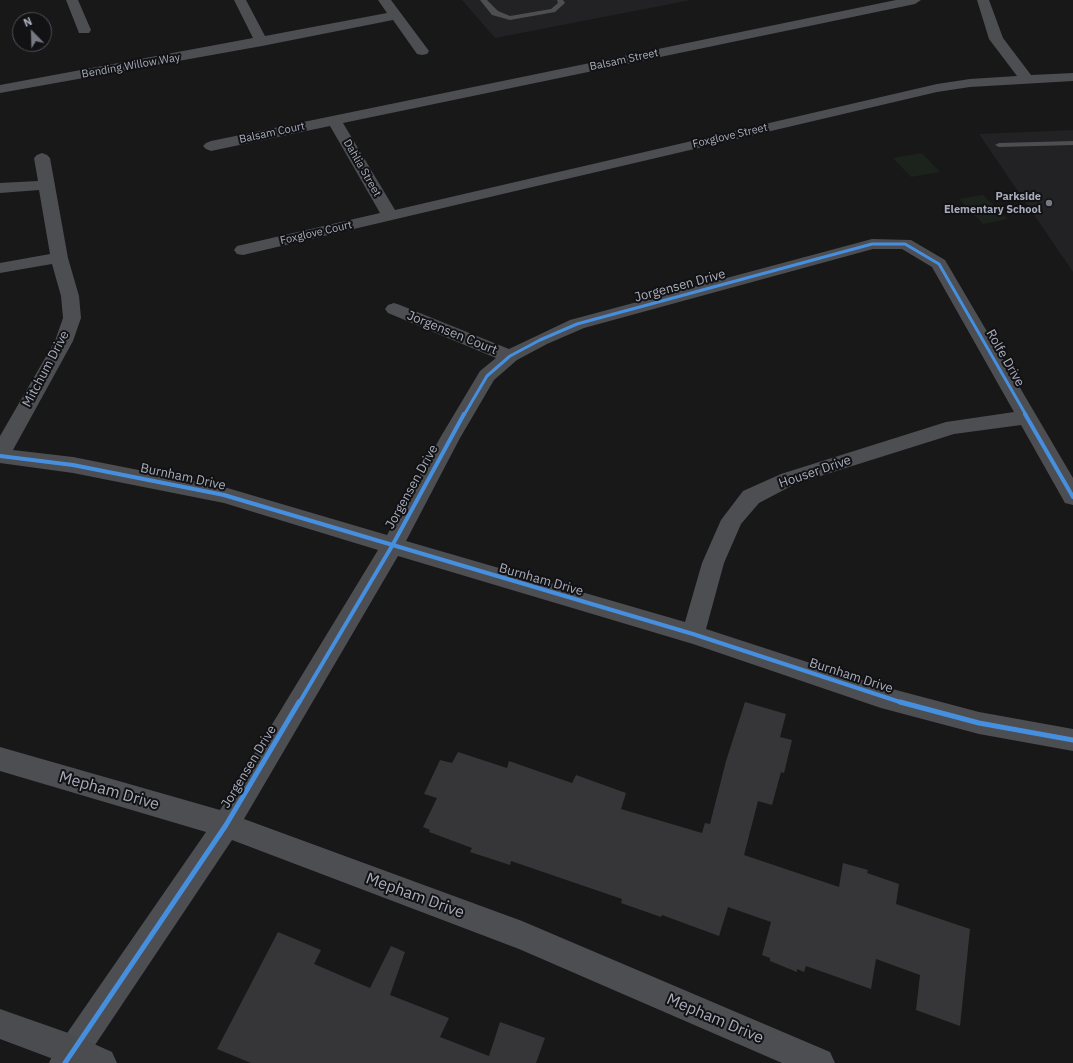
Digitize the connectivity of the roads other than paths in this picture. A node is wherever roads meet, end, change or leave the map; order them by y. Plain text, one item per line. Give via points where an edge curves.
1 (72, 0) edge
2 (240, 0) edge
3 (384, 0) edge
4 (483, 0) edge
5 (560, 0) edge
6 (915, 0) edge
7 (983, 0) edge
8 (396, 16) junction
9 (84, 30) dead end
10 (262, 42) junction
11 (422, 51) dead end
12 (1073, 77) edge
13 (1027, 80) junction
14 (0, 89) edge
15 (334, 120) junction
16 (1073, 143) edge
17 (999, 145) dead end
18 (211, 146) dead end
19 (42, 158) dead end
20 (47, 186) junction
21 (0, 188) edge
22 (390, 216) junction
23 (905, 244) joint
24 (243, 250) dead end
25 (59, 258) junction
26 (0, 268) edge
27 (394, 309) dead end
28 (510, 356) junction
29 (1026, 417) junction
30 (0, 455) edge
31 (1073, 497) edge
32 (392, 546) junction
33 (693, 634) junction
34 (1073, 740) edge
35 (0, 759) edge
36 (226, 825) junction
37 (0, 1024) edge
38 (80, 1059) edge
39 (819, 1063) edge

1 - 9 street
2 - 10 street
3 - 8 street
4 - 5 lane via 495,13 510,18 553,11 562,3
6 - 15 street, Balsam Street
7 - 13 street via 996,39
8 - 10 street, Bending Willow Way
8 - 11 street
10 - 14 street, Bending Willow Way
12 - 13 street, Foxglove Street
13 - 22 street, Foxglove Street via 937,88
15 - 18 street, Balsam Court
15 - 22 street, Dahlia Street
16 - 17 lane
19 - 20 street, Mitchum Drive
20 - 21 street
20 - 25 street, Mitchum Drive
22 - 24 street, Foxglove Court
23 - 28 street, Jorgensen Drive via 872,244 577,324
23 - 29 street, Rolfe Drive via 939,264
25 - 26 street
25 - 30 street, Mitchum Drive via 70,296 72,318 64,341
27 - 28 street, Jorgensen Court
28 - 32 street, Jorgensen Drive via 487,376 450,438
29 - 31 street, Rolfe Drive
29 - 33 street, Houser Drive via 953,428 788,479 751,497 732,520 713,563
30 - 32 street, Burnham Drive via 73,465 224,495
32 - 33 street, Burnham Drive
32 - 36 street, Jorgensen Drive
33 - 34 street, Burnham Drive via 888,699 979,723
35 - 36 street, Mepham Drive
36 - 38 street, Jorgensen Drive
36 - 39 street, Mepham Drive via 522,936
37 - 38 street

